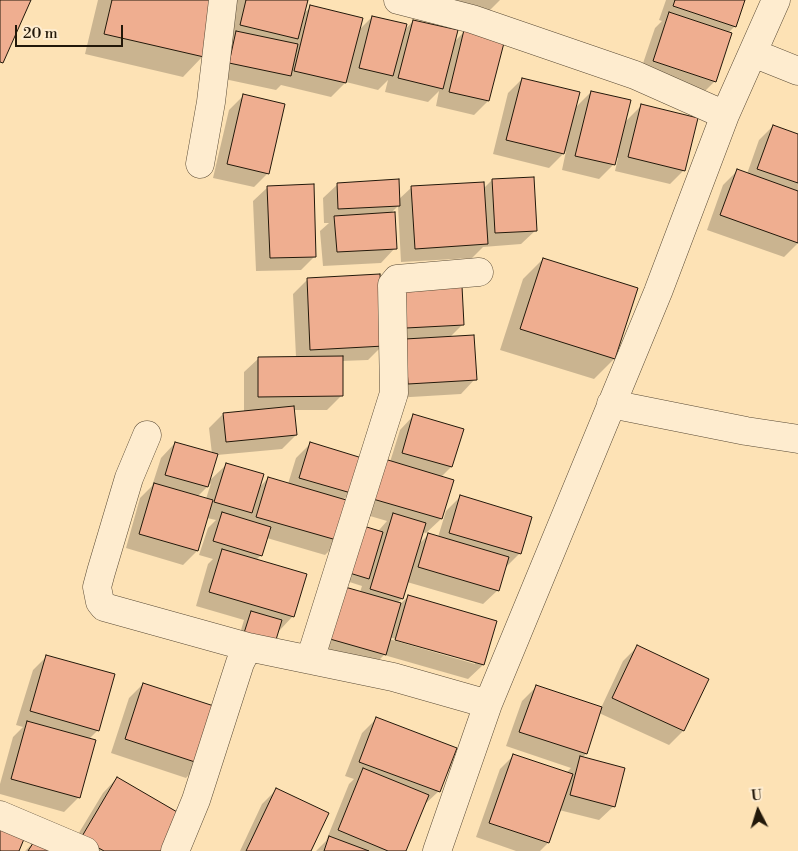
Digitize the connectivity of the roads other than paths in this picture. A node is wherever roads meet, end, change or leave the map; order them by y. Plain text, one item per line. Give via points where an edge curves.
1 (223, 0) edge
2 (398, 0) edge
3 (776, 0) edge
4 (753, 53) junction
5 (798, 71) edge
6 (725, 115) junction
7 (200, 164) dead end
8 (479, 272) dead end
9 (611, 404) junction
10 (147, 436) dead end
11 (798, 439) edge
12 (248, 647) junction
13 (310, 660) junction
14 (488, 704) junction
15 (0, 815) edge
16 (85, 851) edge
17 (175, 851) edge
18 (437, 851) edge

1 - 7 street
2 - 6 street via 472,19 635,75
3 - 4 street
4 - 5 street
4 - 6 street
6 - 9 street via 658,292
8 - 13 street via 397,279 392,285 394,393
9 - 11 street
9 - 14 street
10 - 12 street via 129,478 100,572 97,586 100,602 104,608
12 - 13 street
12 - 17 street via 196,800
13 - 14 street via 394,677
14 - 18 street
15 - 16 street

